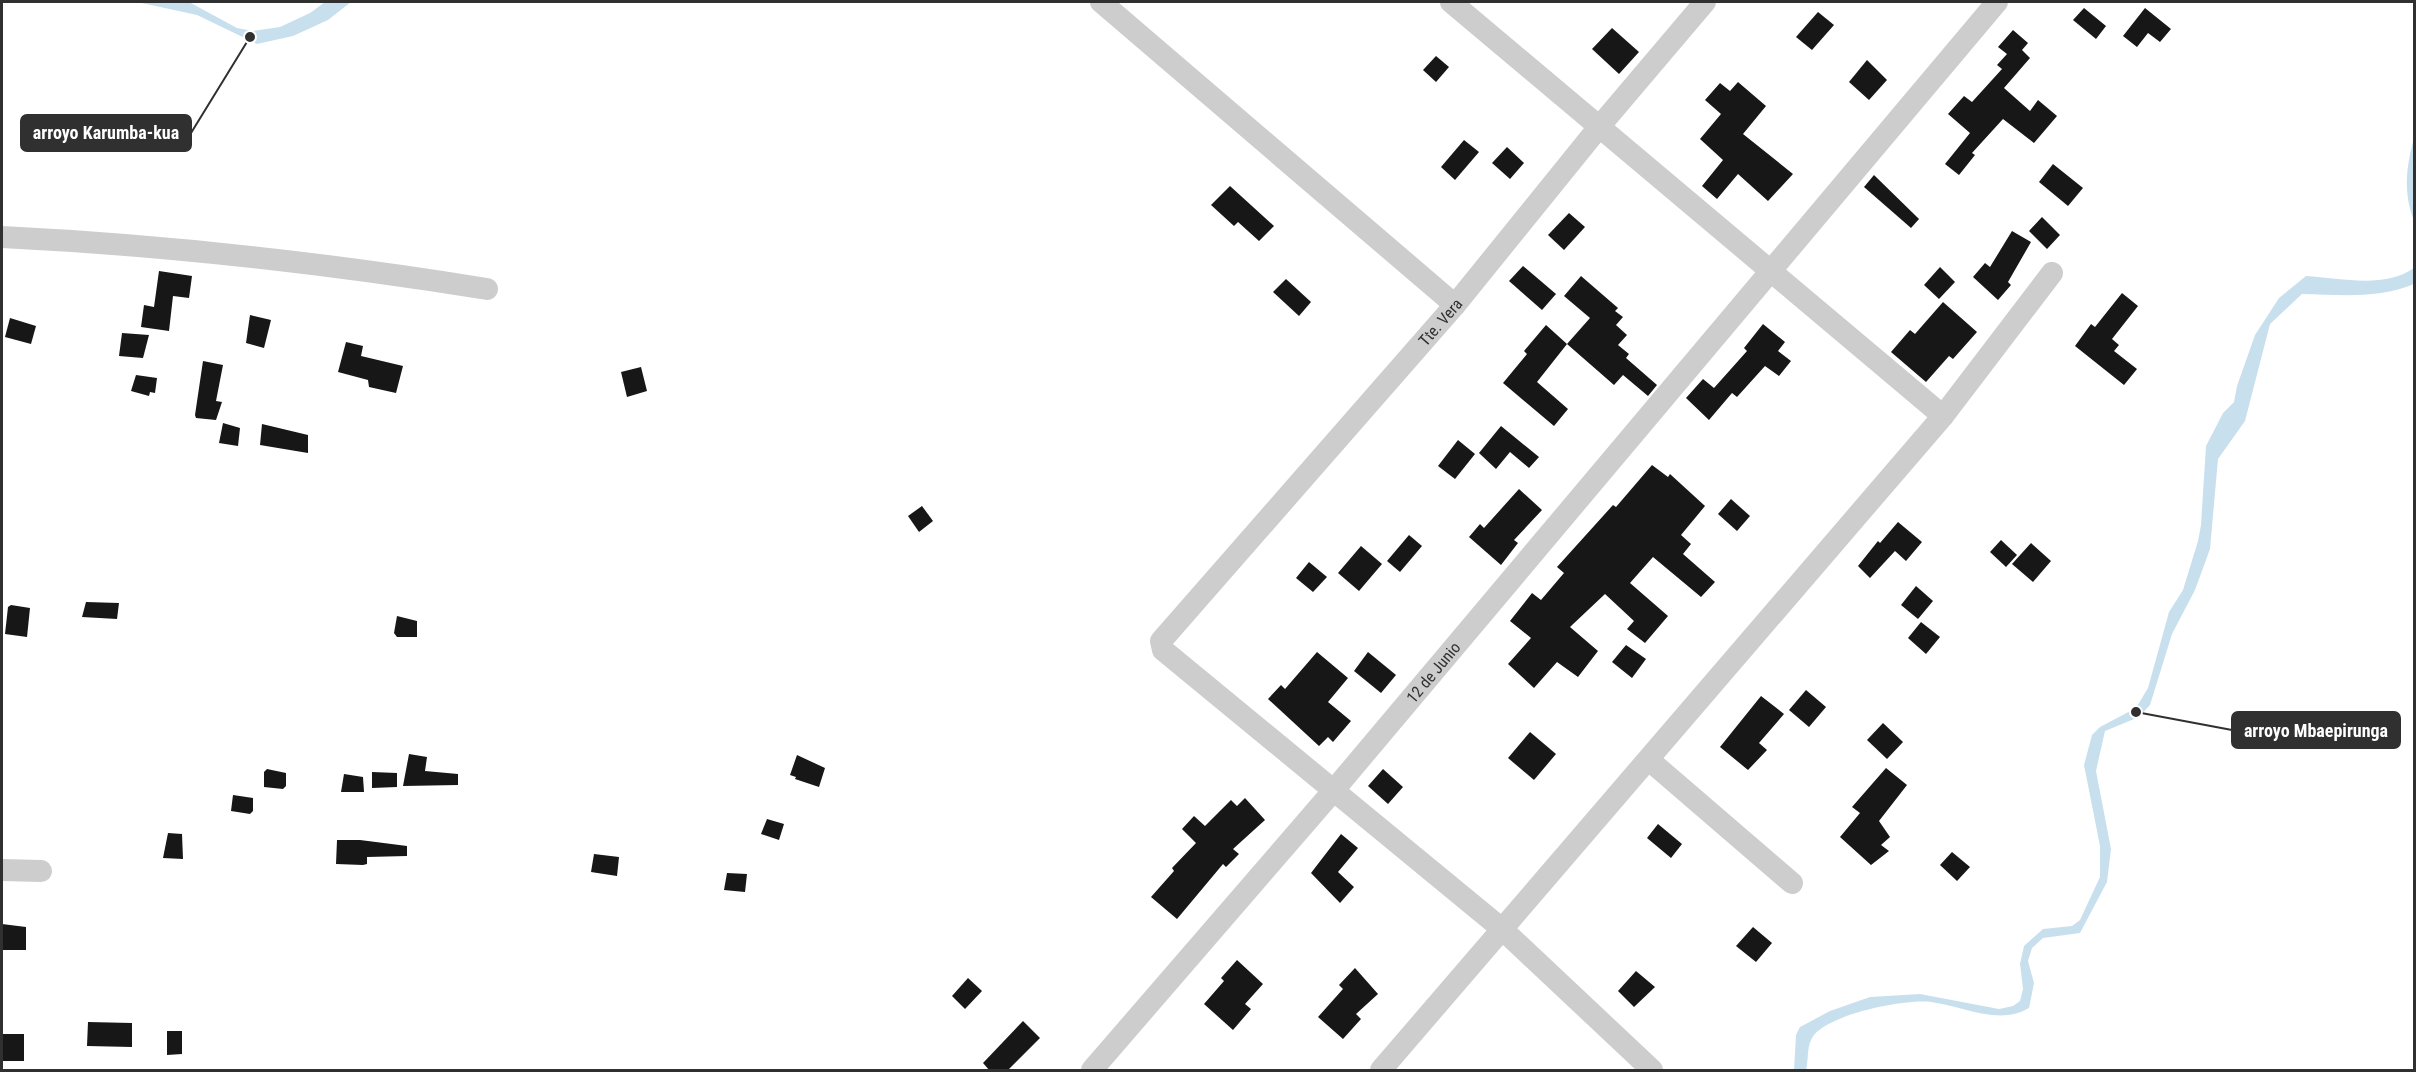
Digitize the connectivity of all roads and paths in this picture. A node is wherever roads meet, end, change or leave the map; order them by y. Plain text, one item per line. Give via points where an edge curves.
1 (1101, 2) edge
2 (1451, 2) edge
3 (1706, 2) edge
4 (1997, 2) edge
5 (1599, 127) junction
6 (2, 237) edge
7 (1772, 272) junction
8 (2052, 273) dead end
9 (487, 289) dead end
10 (1455, 305) junction
11 (1944, 416) junction
12 (1649, 759) junction
13 (1334, 790) junction
14 (2, 870) edge
15 (41, 871) dead end
16 (1792, 883) dead end
17 (1502, 929) junction
18 (1092, 1071) edge
19 (1382, 1071) edge
20 (1652, 1071) edge

1 - 10 street
2 - 5 street
3 - 5 street, Tte. Vera
4 - 7 street, 12 de Junio
5 - 7 street
5 - 10 street, Tte. Vera
6 - 9 street via 111,242 352,267
7 - 11 street
7 - 13 street, 12 de Junio
8 - 11 street
10 - 13 street, Tte. Vera via 1161,641 1163,650
11 - 12 street
12 - 16 street
12 - 17 street
13 - 17 street
13 - 18 street, 12 de Junio
14 - 15 street
17 - 19 street
17 - 20 street

